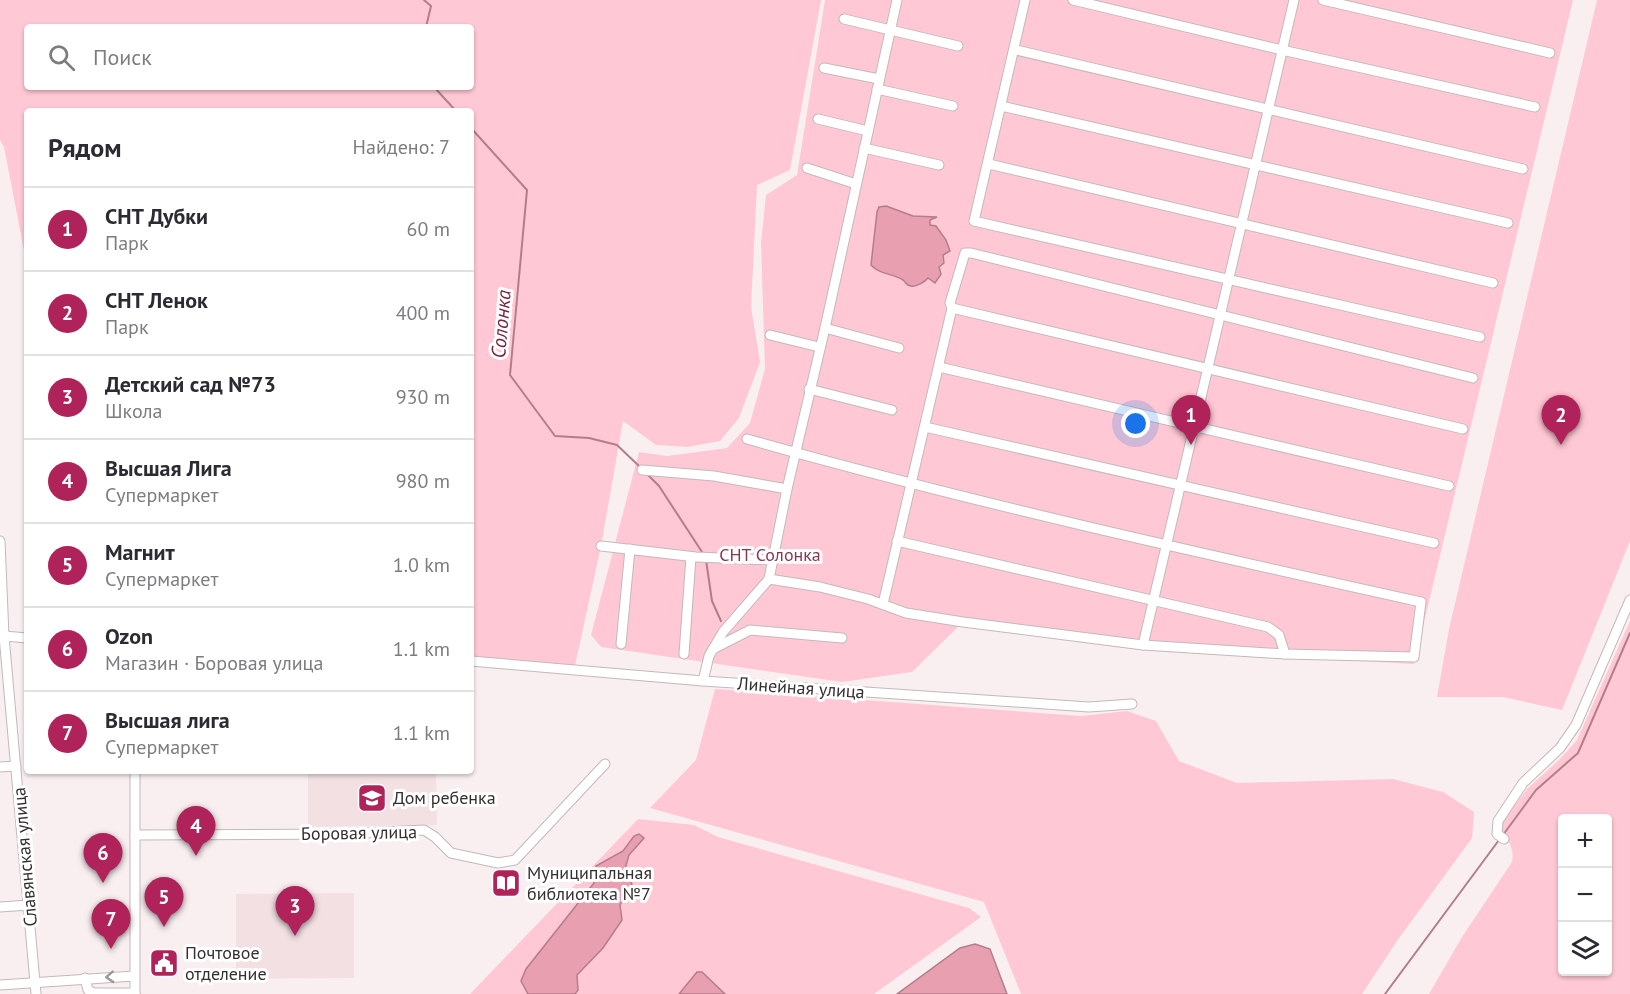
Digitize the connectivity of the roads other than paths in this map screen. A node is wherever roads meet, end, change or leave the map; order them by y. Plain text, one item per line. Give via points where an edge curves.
1 (897, 0) edge
2 (1025, 0) edge
3 (1072, 0) edge
4 (1294, 0) edge
5 (1323, 0) edge
6 (844, 19) dead end
7 (890, 31) junction
8 (958, 46) dead end
9 (1016, 50) dead end
10 (1282, 50) junction
11 (1550, 53) dead end
12 (824, 68) dead end
13 (878, 84) junction
14 (953, 106) dead end
15 (1001, 106) junction
16 (1535, 107) dead end
17 (1268, 110) junction
18 (818, 119) dead end
19 (868, 131) junction
20 (864, 148) junction
21 (989, 164) junction
22 (939, 165) dead end
23 (1256, 165) junction
24 (807, 168) dead end
25 (1523, 169) dead end
26 (856, 184) junction
27 (1508, 223) dead end
28 (1242, 225) junction
29 (1228, 281) junction
30 (1493, 283) dead end
31 (952, 308) junction
32 (1220, 315) junction
33 (825, 328) junction
34 (770, 335) dead end
35 (1480, 337) dead end
36 (819, 347) junction
37 (898, 348) dead end
38 (939, 367) junction
39 (1208, 368) junction
40 (1473, 378) dead end
41 (809, 389) junction
42 (892, 410) dead end
43 (925, 427) junction
44 (1194, 427) junction
45 (1463, 429) dead end
46 (747, 439) dead end
47 (795, 453) junction
48 (642, 470) dead end
49 (911, 482) junction
50 (1180, 485) junction
51 (1449, 486) dead end
52 (787, 489) junction
53 (0, 541) edge
54 (897, 541) junction
55 (1434, 543) dead end
56 (601, 546) dead end
57 (1165, 546) junction
58 (630, 549) junction
59 (691, 557) junction
60 (772, 560) junction
61 (769, 579) junction
62 (1630, 600) edge
63 (1153, 601) junction
64 (883, 604) junction
65 (2, 634) edge
66 (24, 638) edge
67 (842, 638) dead end
68 (621, 644) dead end
69 (1143, 645) junction
70 (711, 650) junction
71 (684, 654) dead end
72 (1285, 654) junction
73 (474, 661) edge
74 (703, 681) junction
75 (4, 686) edge
76 (1132, 704) dead end
77 (605, 764) dead end
78 (16, 766) junction
79 (0, 767) edge
80 (135, 774) edge
81 (135, 835) junction
82 (1501, 837) dead end
83 (29, 905) junction
84 (0, 907) edge
85 (135, 976) junction
86 (85, 978) junction
87 (36, 982) junction
88 (0, 985) edge
89 (36, 994) edge
90 (135, 994) edge

1 - 7 street
2 - 15 street
3 - 10 street
4 - 10 street
5 - 11 street
6 - 7 street
7 - 8 street
7 - 13 street
9 - 17 street
10 - 16 street
10 - 17 street
12 - 13 street
13 - 14 street
13 - 19 street
15 - 21 street
15 - 23 street
17 - 23 street
17 - 25 street
18 - 19 street
19 - 20 street
20 - 22 street
20 - 26 street
21 - 28 street
21 - 29 street via 974,221
23 - 27 street
23 - 28 street
24 - 26 street
26 - 33 street
28 - 29 street
28 - 30 street
29 - 32 street
29 - 35 street
31 - 32 street via 963,256 971,253
31 - 38 street
31 - 39 street
32 - 39 street
32 - 40 street
33 - 36 street
33 - 37 street
34 - 36 street
36 - 41 street
38 - 43 street
38 - 44 street
39 - 44 street
39 - 45 street
41 - 42 street
41 - 47 street
43 - 49 street
43 - 50 street
44 - 50 street
44 - 51 street
46 - 47 street
47 - 49 street
47 - 52 street
48 - 52 street via 714,476
49 - 54 street
49 - 57 street
50 - 55 street
50 - 57 street
52 - 60 street
53 - 65 street, Славянская улица
54 - 63 street
54 - 64 street
56 - 58 street
57 - 63 street
57 - 72 street via 1421,602 1414,657
58 - 59 street
58 - 68 street
59 - 60 street
59 - 71 street
60 - 61 street
61 - 64 street via 820,587
61 - 70 street
62 - 82 street via 1576,725 1560,748 1523,783 1498,821
63 - 69 street
63 - 72 street via 1268,627 1279,635
64 - 69 street via 906,613 963,622
65 - 66 street
65 - 75 street, Славянская улица
67 - 70 street via 750,630
69 - 72 street
70 - 74 street
73 - 74 street, Линейная улица
74 - 76 street, Линейная улица via 1089,707
75 - 78 street, Славянская улица
77 - 81 street, Боровая улица via 515,860 498,863 451,853 424,830
78 - 79 street
78 - 83 street, Славянская улица
80 - 81 street
81 - 85 street
83 - 84 street
83 - 87 street, Славянская улица
85 -> 86 street
85 - 90 street
86 - 87 street
86 - 90 street via 88,990 94,993
87 - 88 street
87 - 89 street, Славянская улица

